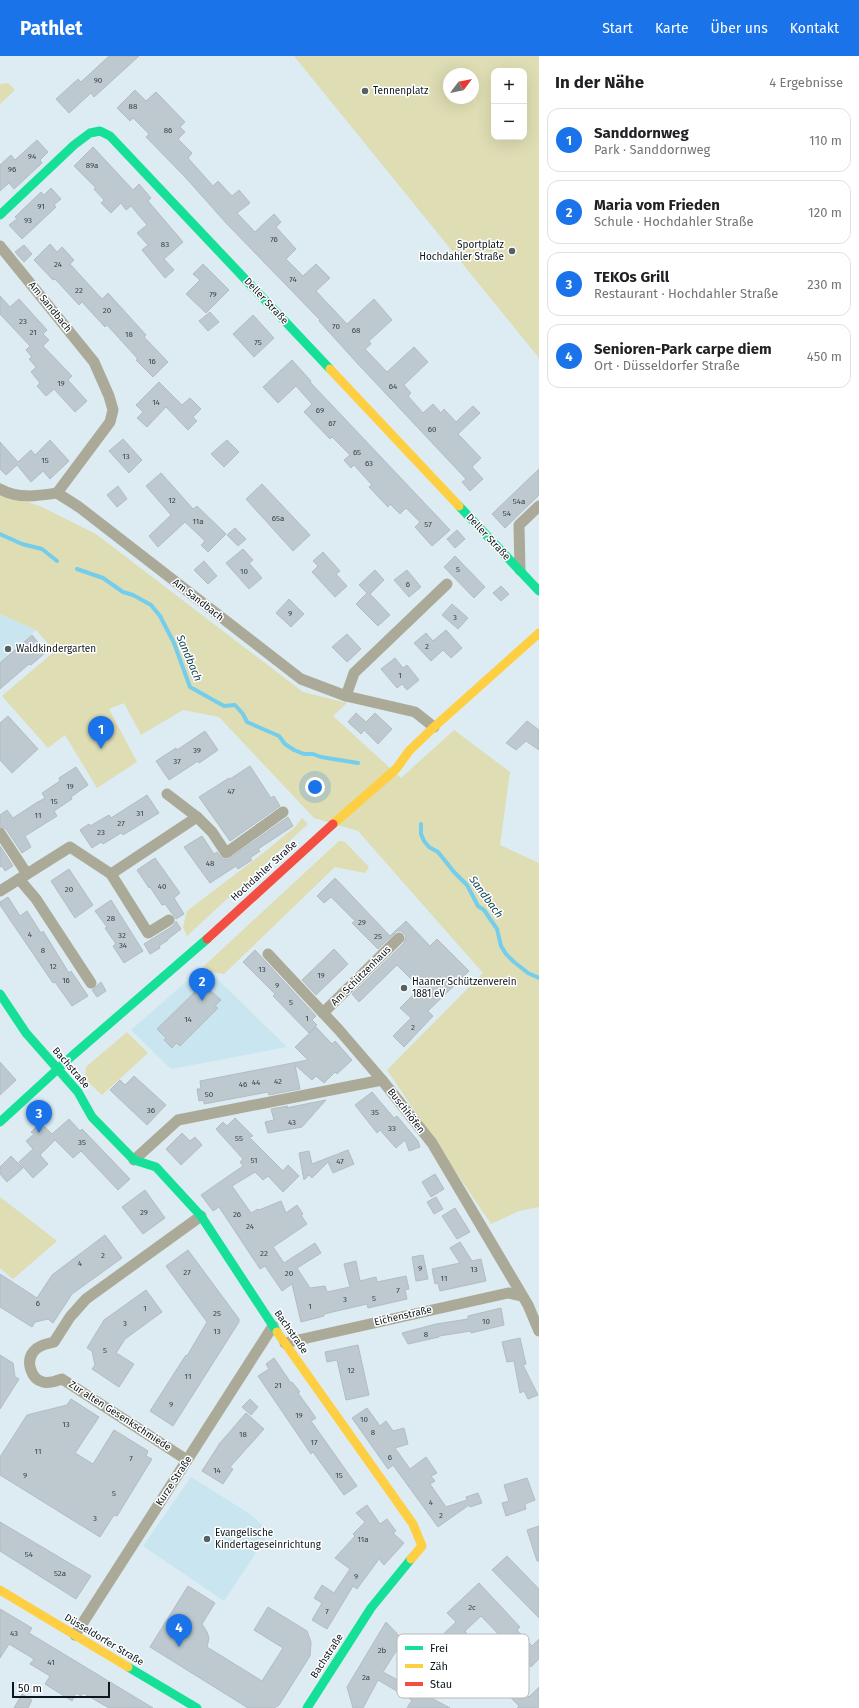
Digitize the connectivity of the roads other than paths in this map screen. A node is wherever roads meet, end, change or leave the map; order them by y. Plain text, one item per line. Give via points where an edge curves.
1 (0, 215) edge
2 (0, 246) edge
3 (0, 489) edge
4 (57, 493) junction
5 (539, 506) edge
6 (520, 570) junction
7 (447, 584) dead end
8 (539, 591) edge
9 (539, 633) edge
10 (346, 696) junction
11 (434, 727) junction
12 (283, 812) dead end
13 (197, 817) junction
14 (186, 824) junction
15 (0, 833) edge
16 (111, 874) junction
17 (23, 877) junction
18 (0, 891) edge
19 (169, 920) dead end
20 (399, 938) dead end
21 (268, 954) dead end
22 (92, 983) dead end
23 (0, 994) edge
24 (323, 1013) junction
25 (58, 1069) junction
26 (382, 1080) junction
27 (0, 1122) edge
28 (134, 1160) junction
29 (201, 1216) junction
30 (522, 1296) junction
31 (273, 1326) junction
32 (539, 1331) edge
33 (285, 1343) junction
34 (187, 1460) junction
35 (0, 1590) edge
36 (75, 1635) junction
37 (197, 1708) edge
38 (307, 1708) edge

1 - 6 street, Deller Straße via 90,133 100,131 110,136
2 - 4 street, Am Sandbach via 94,362 113,410 110,422
3 - 4 street via 8,494 33,497
4 - 10 street, Am Sandbach via 79,507 301,679
5 - 6 street, Deller Straße via 519,525
6 - 8 street, Deller Straße
7 - 10 street via 354,673
9 - 11 street, Hochdahler Straße
10 - 11 street, Am Sandbach via 415,712
11 - 25 street, Hochdahler Straße via 372,791
12 - 13 street via 226,854 212,832
13 - 14 street
13 - 14 street via 167,794
14 - 16 street
15 - 17 street
16 - 17 street via 70,847
16 - 19 street via 148,934
17 - 18 street
17 - 22 street
20 - 24 street, Am Schützenhaus
21 - 24 street, Am Schützenhaus
23 - 25 street, Bachstraße via 26,1033
24 - 26 street, Am Schützenhaus
25 - 27 street, Hochdahler Straße
25 - 28 street, Bachstraße via 78,1092 92,1117
26 - 28 street, Buschhöfen via 178,1120
26 - 30 street, Buschhöfen via 432,1143
28 - 29 street, Bachstraße via 156,1167
29 - 31 street, Bachstraße
29 - 34 street, Zur alten Gesenkschmiede via 86,1299 54,1342 34,1350 29,1362 37,1379 44,1383 62,1379
30 - 32 street, Buschhöfen
30 - 33 street, Eichenstraße via 508,1293
31 - 33 street, Bachstraße
31 - 34 street, Kurze Straße
33 - 38 street, Bachstraße via 413,1524 422,1546 372,1608
34 - 36 street, Kurze Straße
35 - 36 street, Düsseldorfer Straße
36 - 37 street, Düsseldorfer Straße

